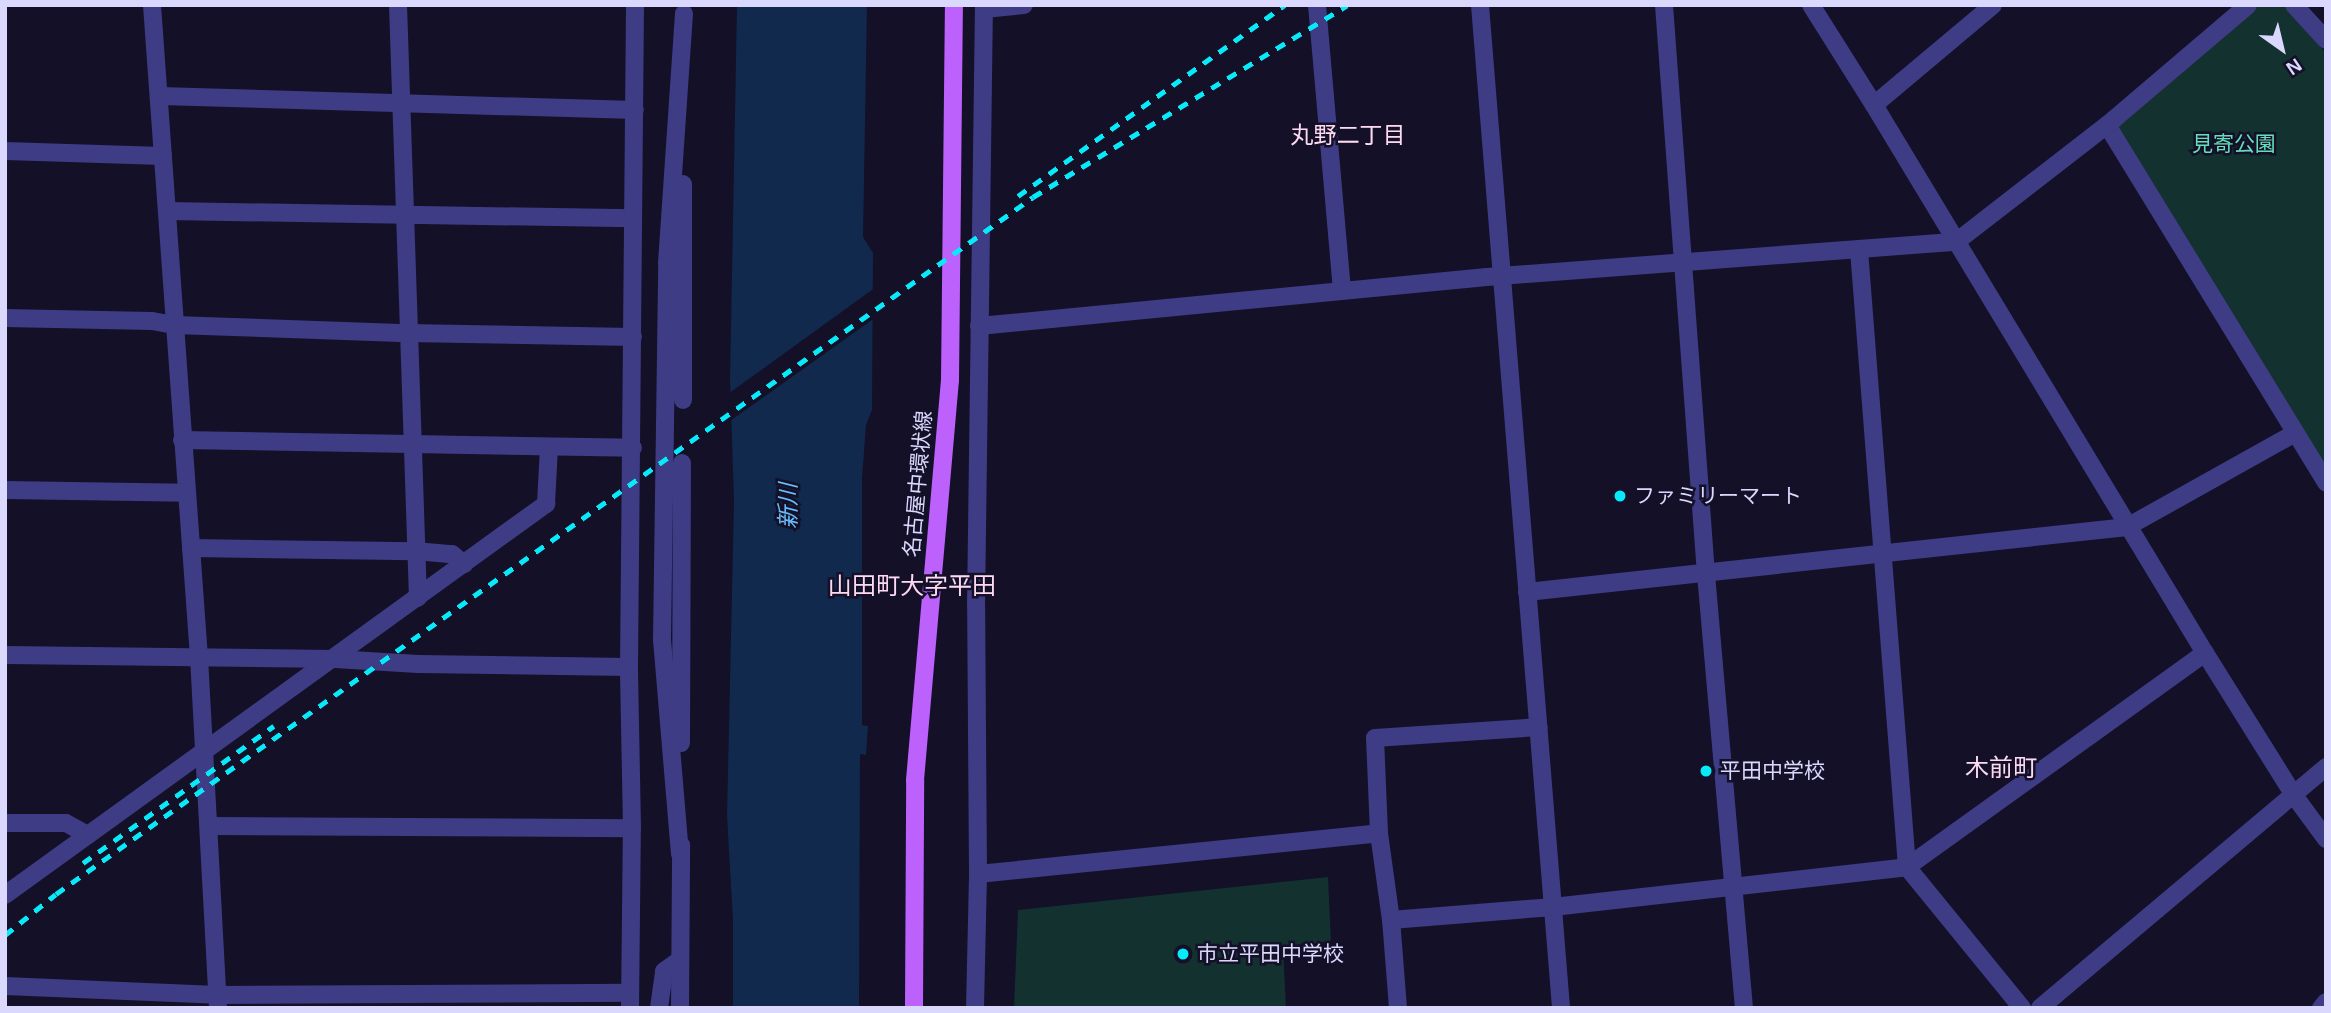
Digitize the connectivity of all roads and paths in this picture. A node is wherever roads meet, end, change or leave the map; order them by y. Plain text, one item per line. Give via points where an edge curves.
1 (152, 5) edge
2 (398, 5) edge
3 (635, 5) edge
4 (954, 5) edge
5 (1024, 5) edge
6 (1317, 5) edge
7 (1480, 5) edge
8 (1664, 5) edge
9 (1811, 5) edge
10 (1993, 5) edge
11 (2248, 5) edge
12 (2294, 5) edge
13 (984, 7) edge
14 (684, 10) edge
15 (2326, 40) edge
16 (160, 96) junction
17 (400, 102) junction
18 (1874, 105) junction
19 (635, 110) junction
20 (2107, 125) junction
21 (5, 151) edge
22 (163, 156) junction
23 (167, 211) junction
24 (404, 216) junction
25 (632, 218) junction
26 (1956, 243) junction
27 (1859, 250) junction
28 (1685, 265) junction
29 (1500, 276) junction
30 (1342, 291) junction
31 (5, 318) edge
32 (174, 325) junction
33 (979, 326) junction
34 (408, 334) junction
35 (633, 337) junction
36 (682, 400) dead end
37 (2295, 433) junction
38 (182, 440) junction
39 (412, 444) junction
40 (550, 447) junction
41 (633, 448) junction
42 (682, 463) dead end
43 (2326, 483) edge
44 (5, 490) edge
45 (186, 493) junction
46 (2127, 527) junction
47 (191, 548) junction
48 (415, 551) junction
49 (1883, 554) junction
50 (464, 564) junction
51 (1706, 574) junction
52 (1527, 592) junction
53 (418, 598) junction
54 (2205, 653) junction
55 (5, 655) edge
56 (199, 657) junction
57 (335, 659) junction
58 (629, 667) junction
59 (1539, 727) junction
60 (204, 751) junction
61 (2326, 767) edge
62 (2293, 794) junction
63 (5, 823) edge
64 (209, 826) junction
65 (632, 828) junction
66 (1379, 833) junction
67 (88, 835) junction
68 (2326, 839) edge
69 (681, 854) junction
70 (1907, 867) junction
71 (978, 874) junction
72 (1732, 884) junction
73 (5, 895) edge
74 (1553, 907) junction
75 (1391, 920) junction
76 (680, 960) junction
77 (5, 986) edge
78 (630, 1001) edge
79 (217, 1002) edge
80 (2326, 1002) edge
81 (659, 1008) edge
82 (680, 1008) edge
83 (914, 1008) edge
84 (975, 1008) edge
85 (1398, 1008) edge
86 (1561, 1008) edge
87 (1744, 1008) edge
88 (2022, 1008) edge
89 (2040, 1008) edge
90 (2321, 1008) edge

1 - 16 street
2 - 17 street
3 - 19 street
4 - 83 main road, 名古屋中環状線 via 950,380 915,780
5 - 13 street
6 - 30 street
7 - 29 street
8 - 28 street
9 - 18 street
10 - 18 street
11 - 20 street
12 - 15 street
13 - 33 street
14 - 36 street
14 - 69 street via 667,263 662,625
16 - 17 street
16 - 22 street
17 - 19 street
17 - 24 street
18 - 26 street
19 - 25 street
20 - 26 street
20 - 37 street
21 - 22 street
22 - 23 street
23 - 24 street
23 - 32 street
24 - 25 street
24 - 34 street
25 - 35 street
26 - 27 street
26 - 46 street
27 - 28 street
27 - 49 street
28 - 29 street
28 - 51 street
29 - 30 street
29 - 52 street
30 - 33 street
31 - 32 street
32 - 34 street
32 - 38 street
33 - 71 street
34 - 35 street
34 - 39 street
35 - 41 street
37 - 43 street
37 - 46 street
38 - 39 street
38 - 45 street
39 - 40 street
39 - 48 street
40 - 41 street
40 - 50 street via 546,504
41 - 58 street
42 - 69 street
44 - 45 street
45 - 47 street
46 - 49 street
46 - 54 street
47 - 48 street
47 - 56 street
48 - 50 street via 452,554
48 - 53 street
49 - 51 street
49 - 70 street
50 - 53 street
51 - 52 street
51 - 72 street
52 - 59 street
53 - 57 street
54 - 62 street
54 - 70 street
55 - 56 street
56 - 57 street
56 - 60 street
57 - 58 street
57 - 60 street
58 - 65 street
59 - 66 street via 1375,738
59 - 74 street
60 - 64 street
60 - 67 street
61 - 62 street
62 - 68 street
62 - 89 street
63 - 67 street via 66,824
64 - 65 street
64 - 79 street
65 - 78 street
66 - 71 street
66 - 75 street
67 - 73 street
69 - 76 street
70 - 72 street
70 - 88 street
71 - 84 street
72 - 74 street
72 - 87 street
74 - 75 street
74 - 86 street
75 - 85 street
76 - 81 street via 664,971
76 - 82 street
77 - 79 street
78 - 79 street
80 - 90 street

